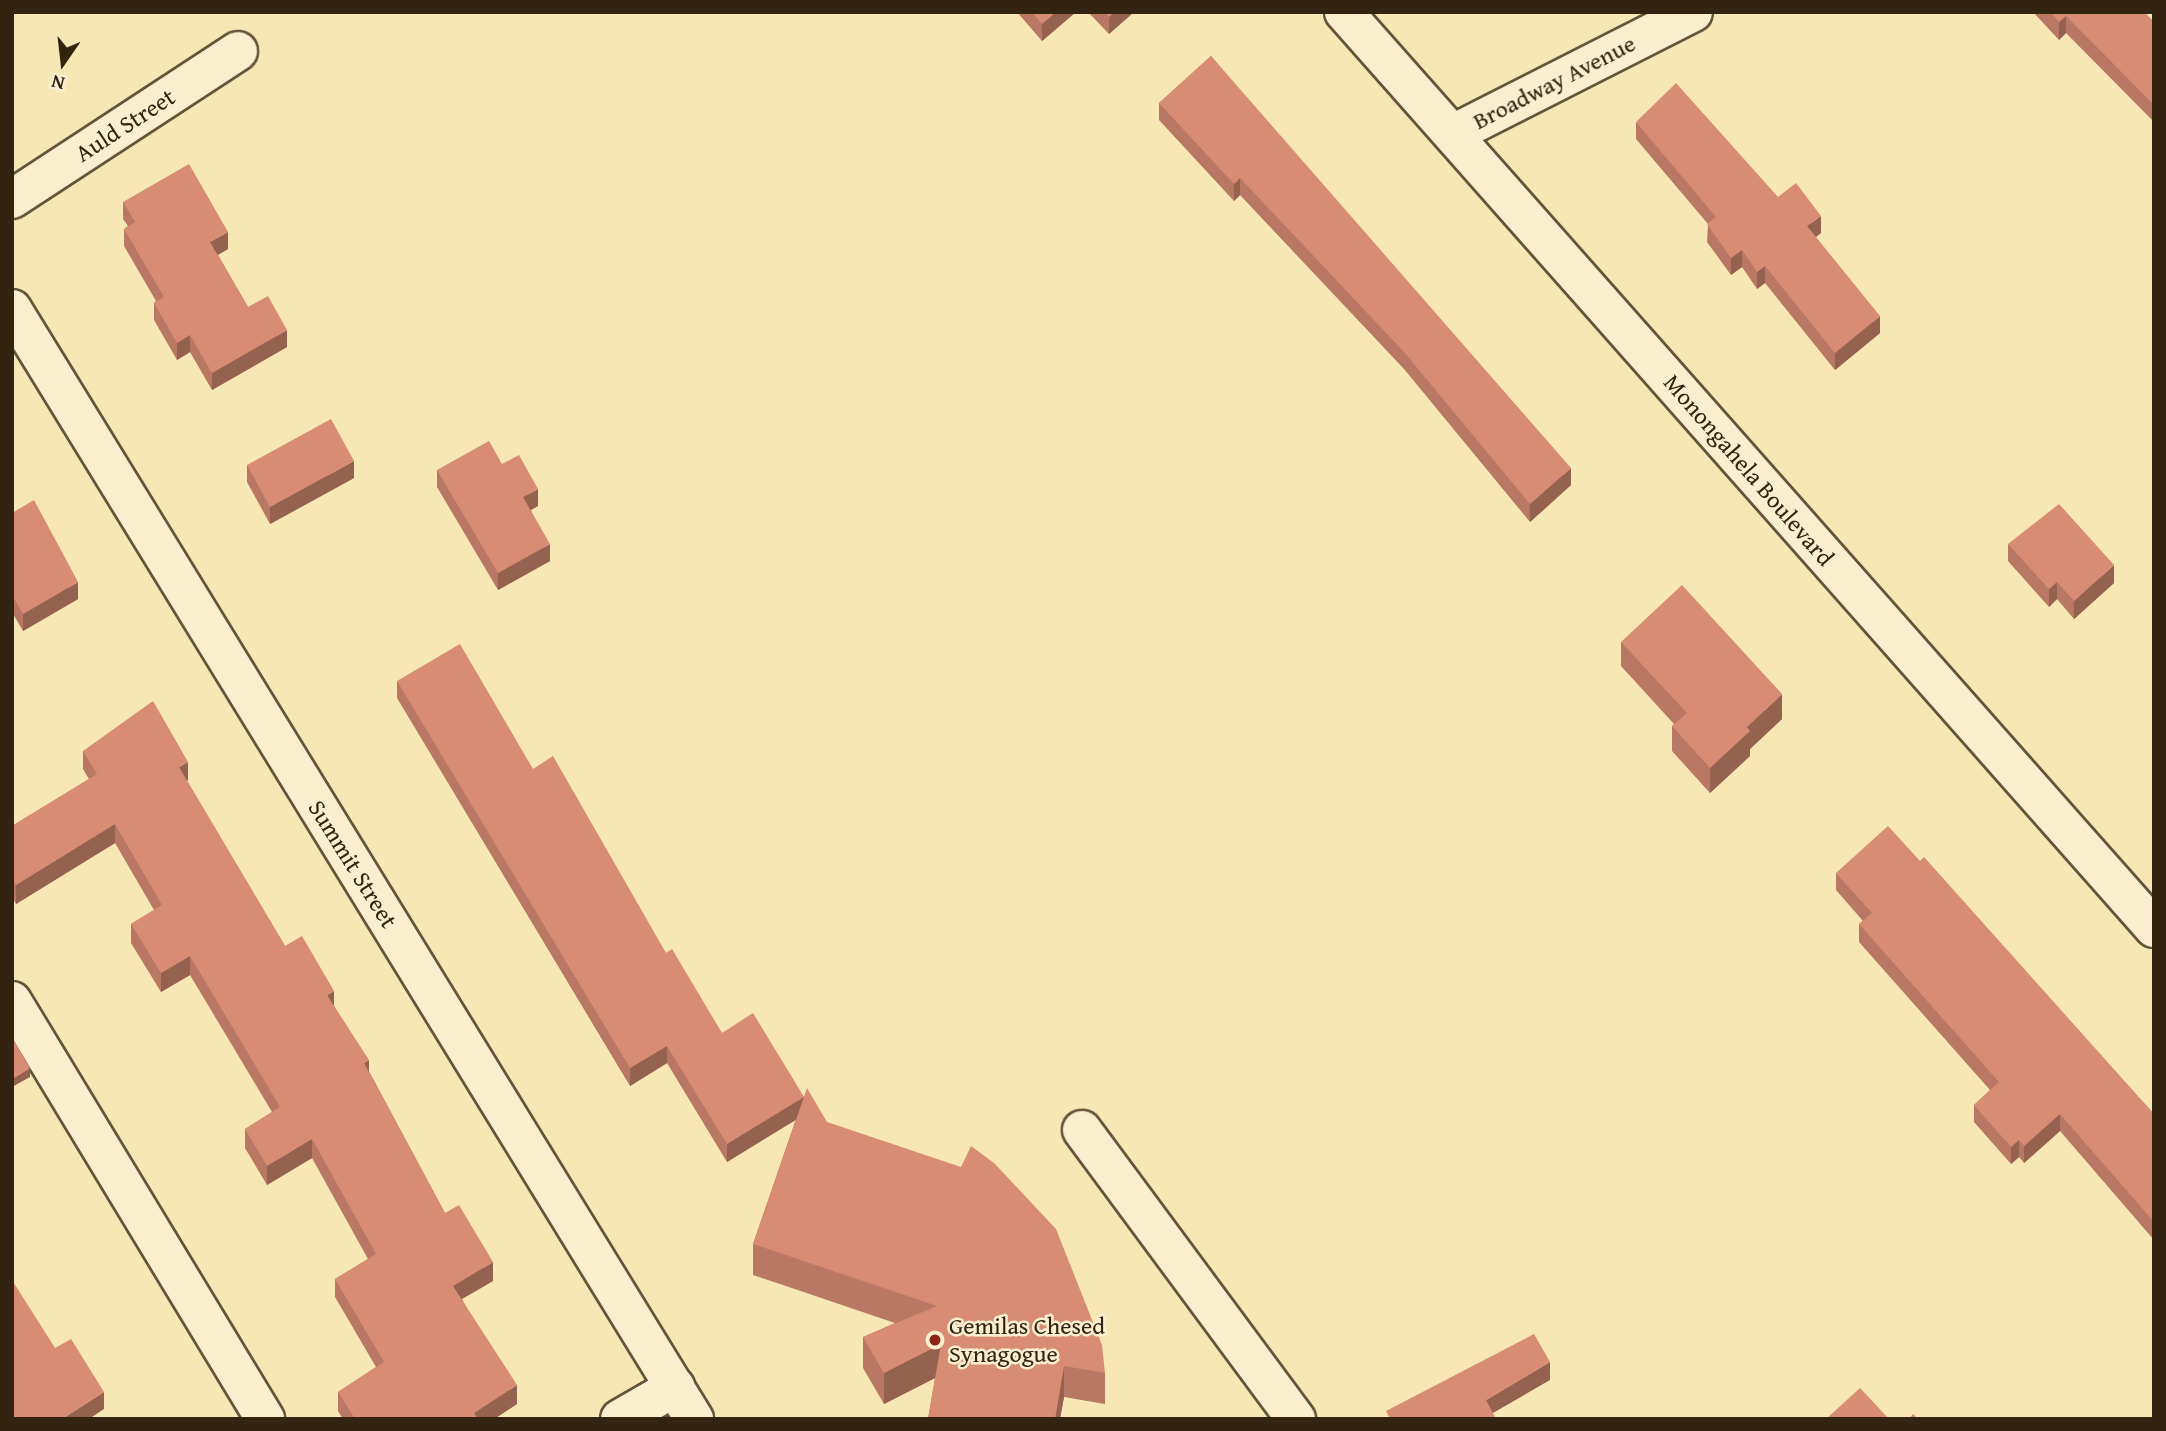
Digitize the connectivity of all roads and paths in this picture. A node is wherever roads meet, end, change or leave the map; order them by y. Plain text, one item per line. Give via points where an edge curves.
1 (1344, 12) edge
2 (1693, 12) edge
3 (239, 51) dead end
4 (1453, 134) junction
5 (12, 199) edge
6 (12, 309) edge
7 (2154, 928) edge
8 (12, 1001) edge
9 (1082, 1130) dead end
10 (675, 1387) junction
11 (265, 1419) edge
12 (621, 1419) edge
13 (694, 1419) edge
14 (1296, 1419) edge

1 - 4 street, Monongahela Boulevard
2 - 4 street, Broadway Avenue
3 - 5 street, Auld Street
4 - 7 street, Monongahela Boulevard
6 - 10 street, Summit Street
8 - 11 street
9 - 14 street
10 - 12 street
10 - 13 street, Summit Street

